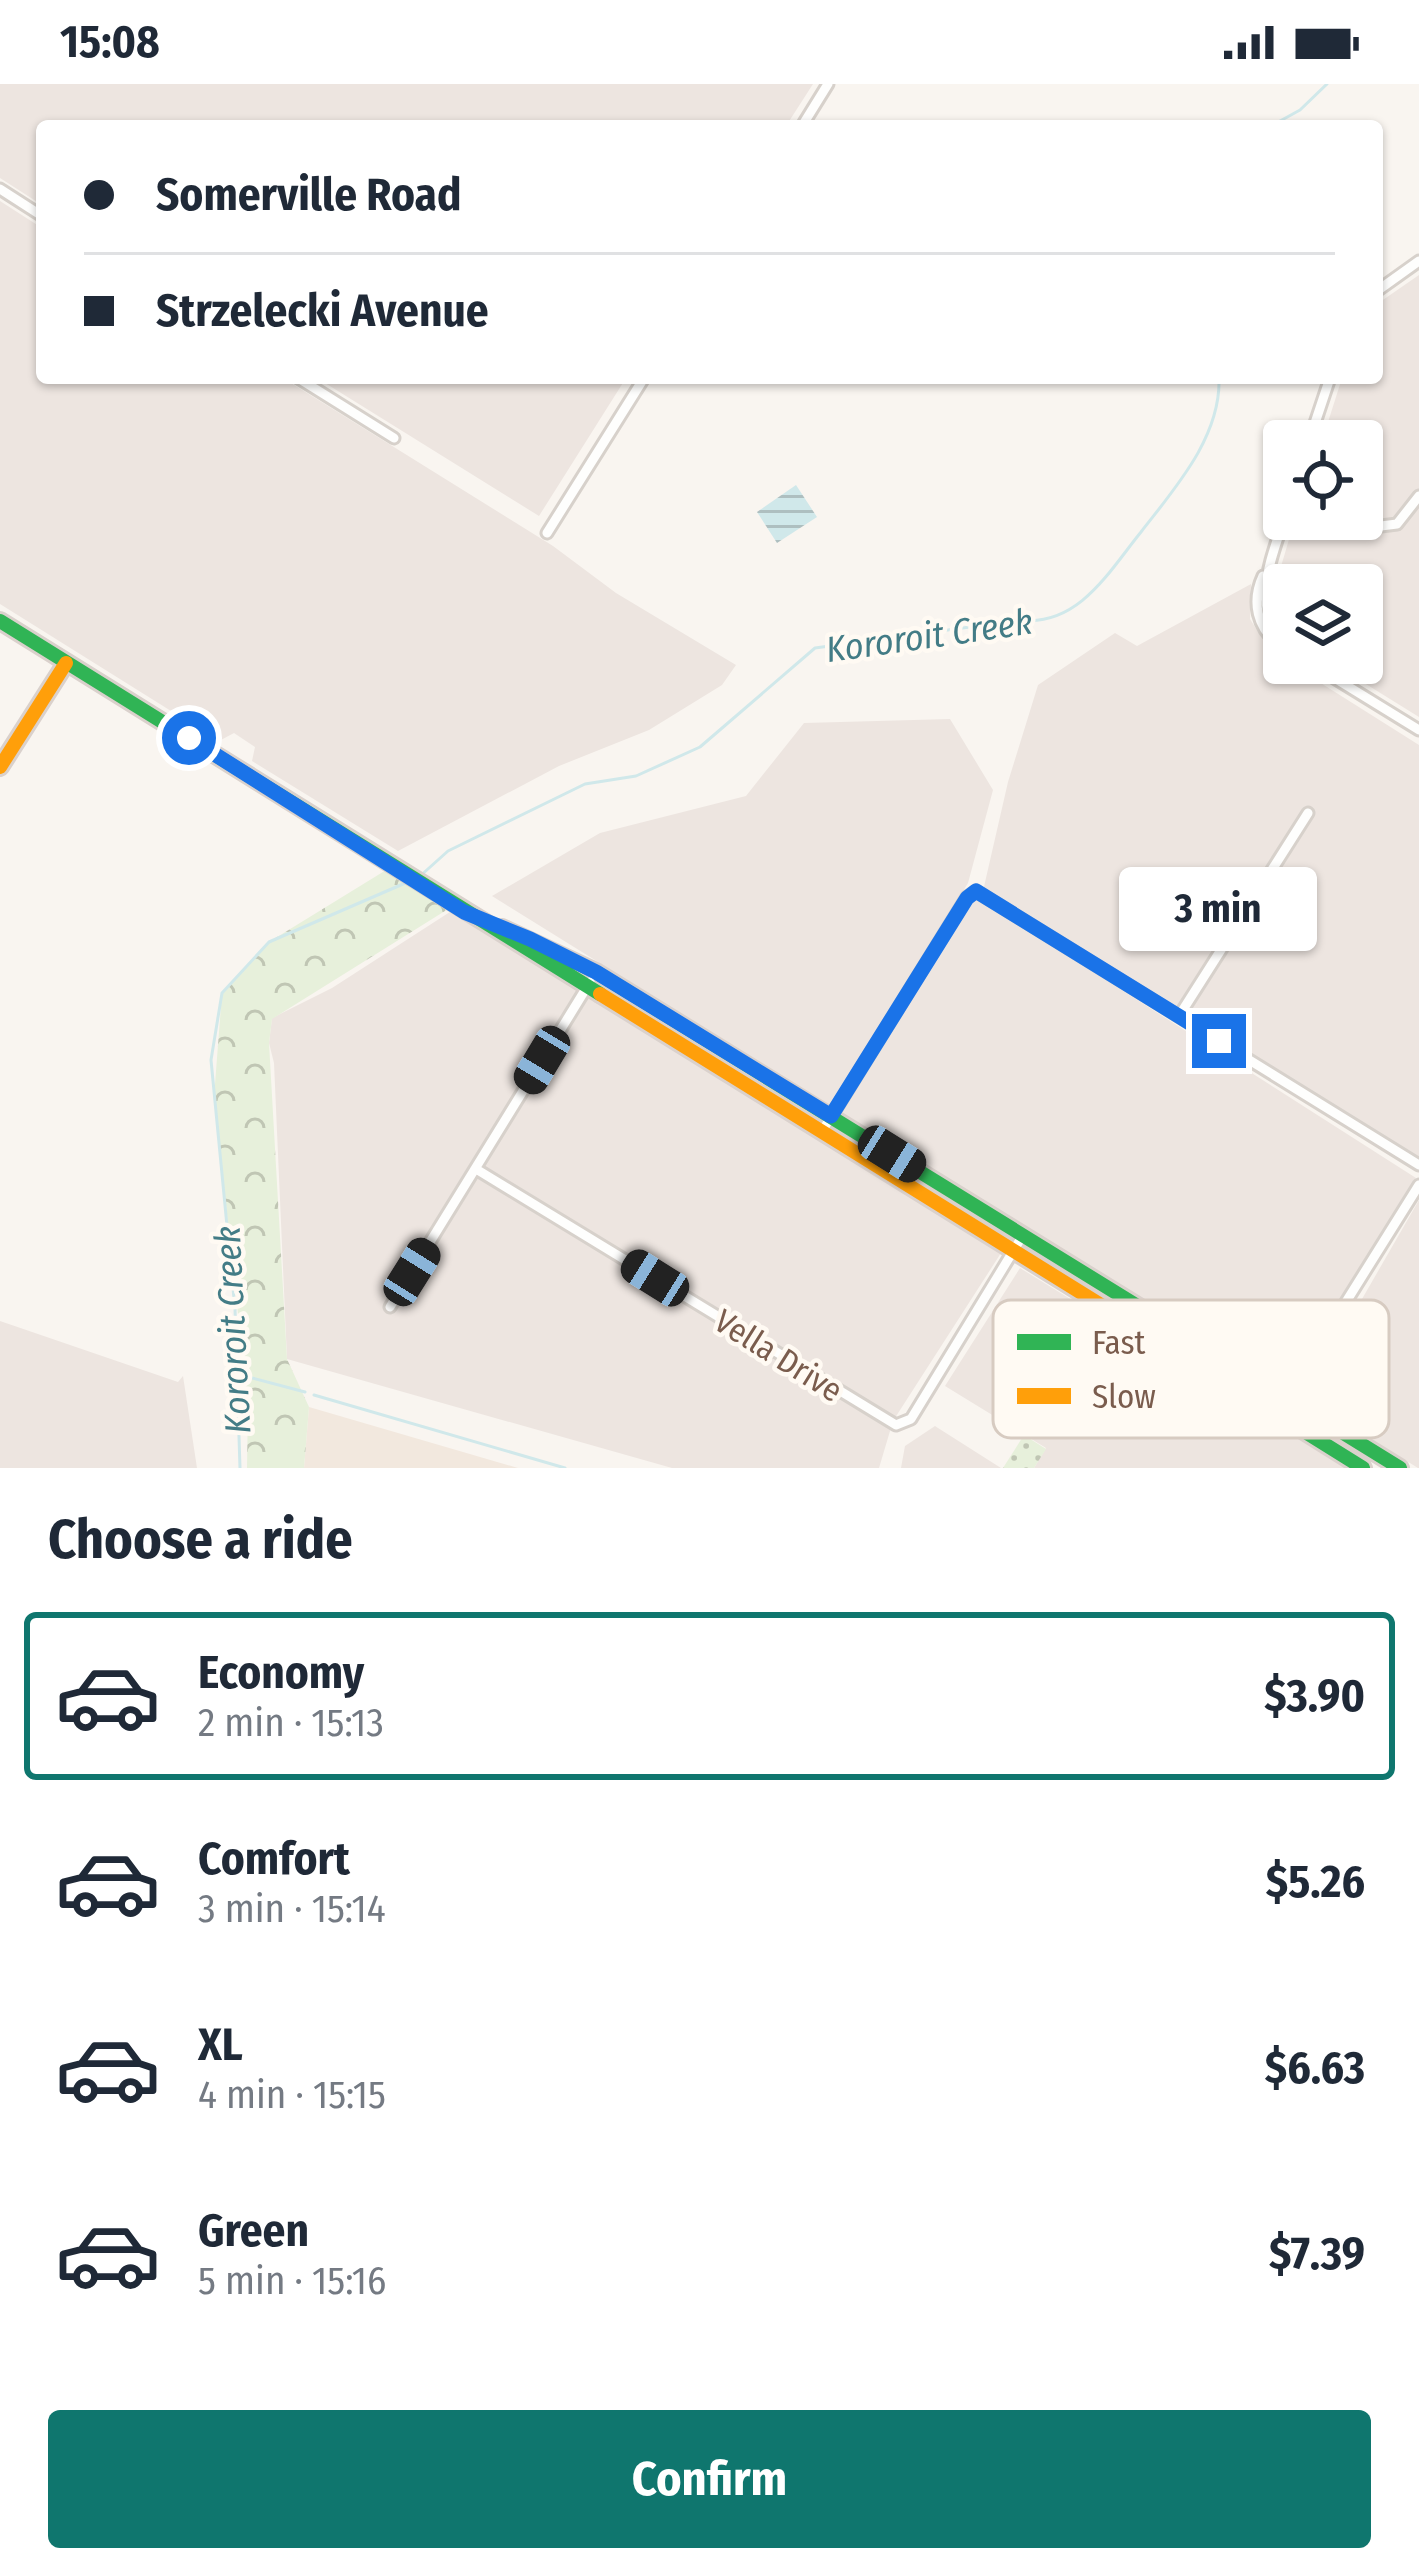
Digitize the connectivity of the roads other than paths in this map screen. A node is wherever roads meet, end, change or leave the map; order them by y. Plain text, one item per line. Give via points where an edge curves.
1 (828, 84) edge
2 (806, 120) edge
3 (0, 189) edge
4 (36, 212) edge
5 (1419, 261) edge
6 (1383, 284) edge
7 (308, 384) edge
8 (640, 384) edge
9 (1328, 384) edge
10 (1317, 420) edge
11 (394, 438) dead end
12 (1419, 496) edge
13 (1383, 526) edge
14 (547, 533) dead end
15 (0, 621) edge
16 (66, 663) junction
17 (1344, 684) edge
18 (1419, 730) edge
19 (0, 767) edge
20 (1308, 814) dead end
21 (464, 912) junction
22 (596, 972) junction
23 (586, 988) junction
24 (1179, 1016) junction
25 (831, 1116) junction
26 (821, 1133) junction
27 (1419, 1165) edge
28 (476, 1169) junction
29 (1419, 1185) edge
30 (1023, 1235) junction
31 (1013, 1252) junction
32 (1091, 1300) edge
33 (1128, 1300) edge
34 (1347, 1300) edge
35 (390, 1307) dead end
36 (1315, 1438) edge
37 (1351, 1438) edge
38 (1363, 1468) edge
39 (1400, 1468) edge

1 - 2 street
3 - 4 street
5 - 6 street
7 - 11 street
8 - 14 street
9 - 10 street
12 - 13 street via 1396,524
15 - 16 main road
16 - 19 main road
16 - 21 main road
17 - 18 street
20 - 24 street
21 - 22 main road
21 - 23 main road
22 - 23 street
22 - 25 main road
23 - 26 main road
23 - 28 street
24 - 25 street via 972,892
24 - 27 street
25 - 26 street
25 - 30 main road
26 - 31 main road
28 - 31 street, Vella Drive via 896,1425 911,1419
28 - 35 street
29 - 34 street
30 - 31 street, Vella Drive
30 - 33 main road
31 - 32 main road
36 - 38 main road
37 - 39 main road

